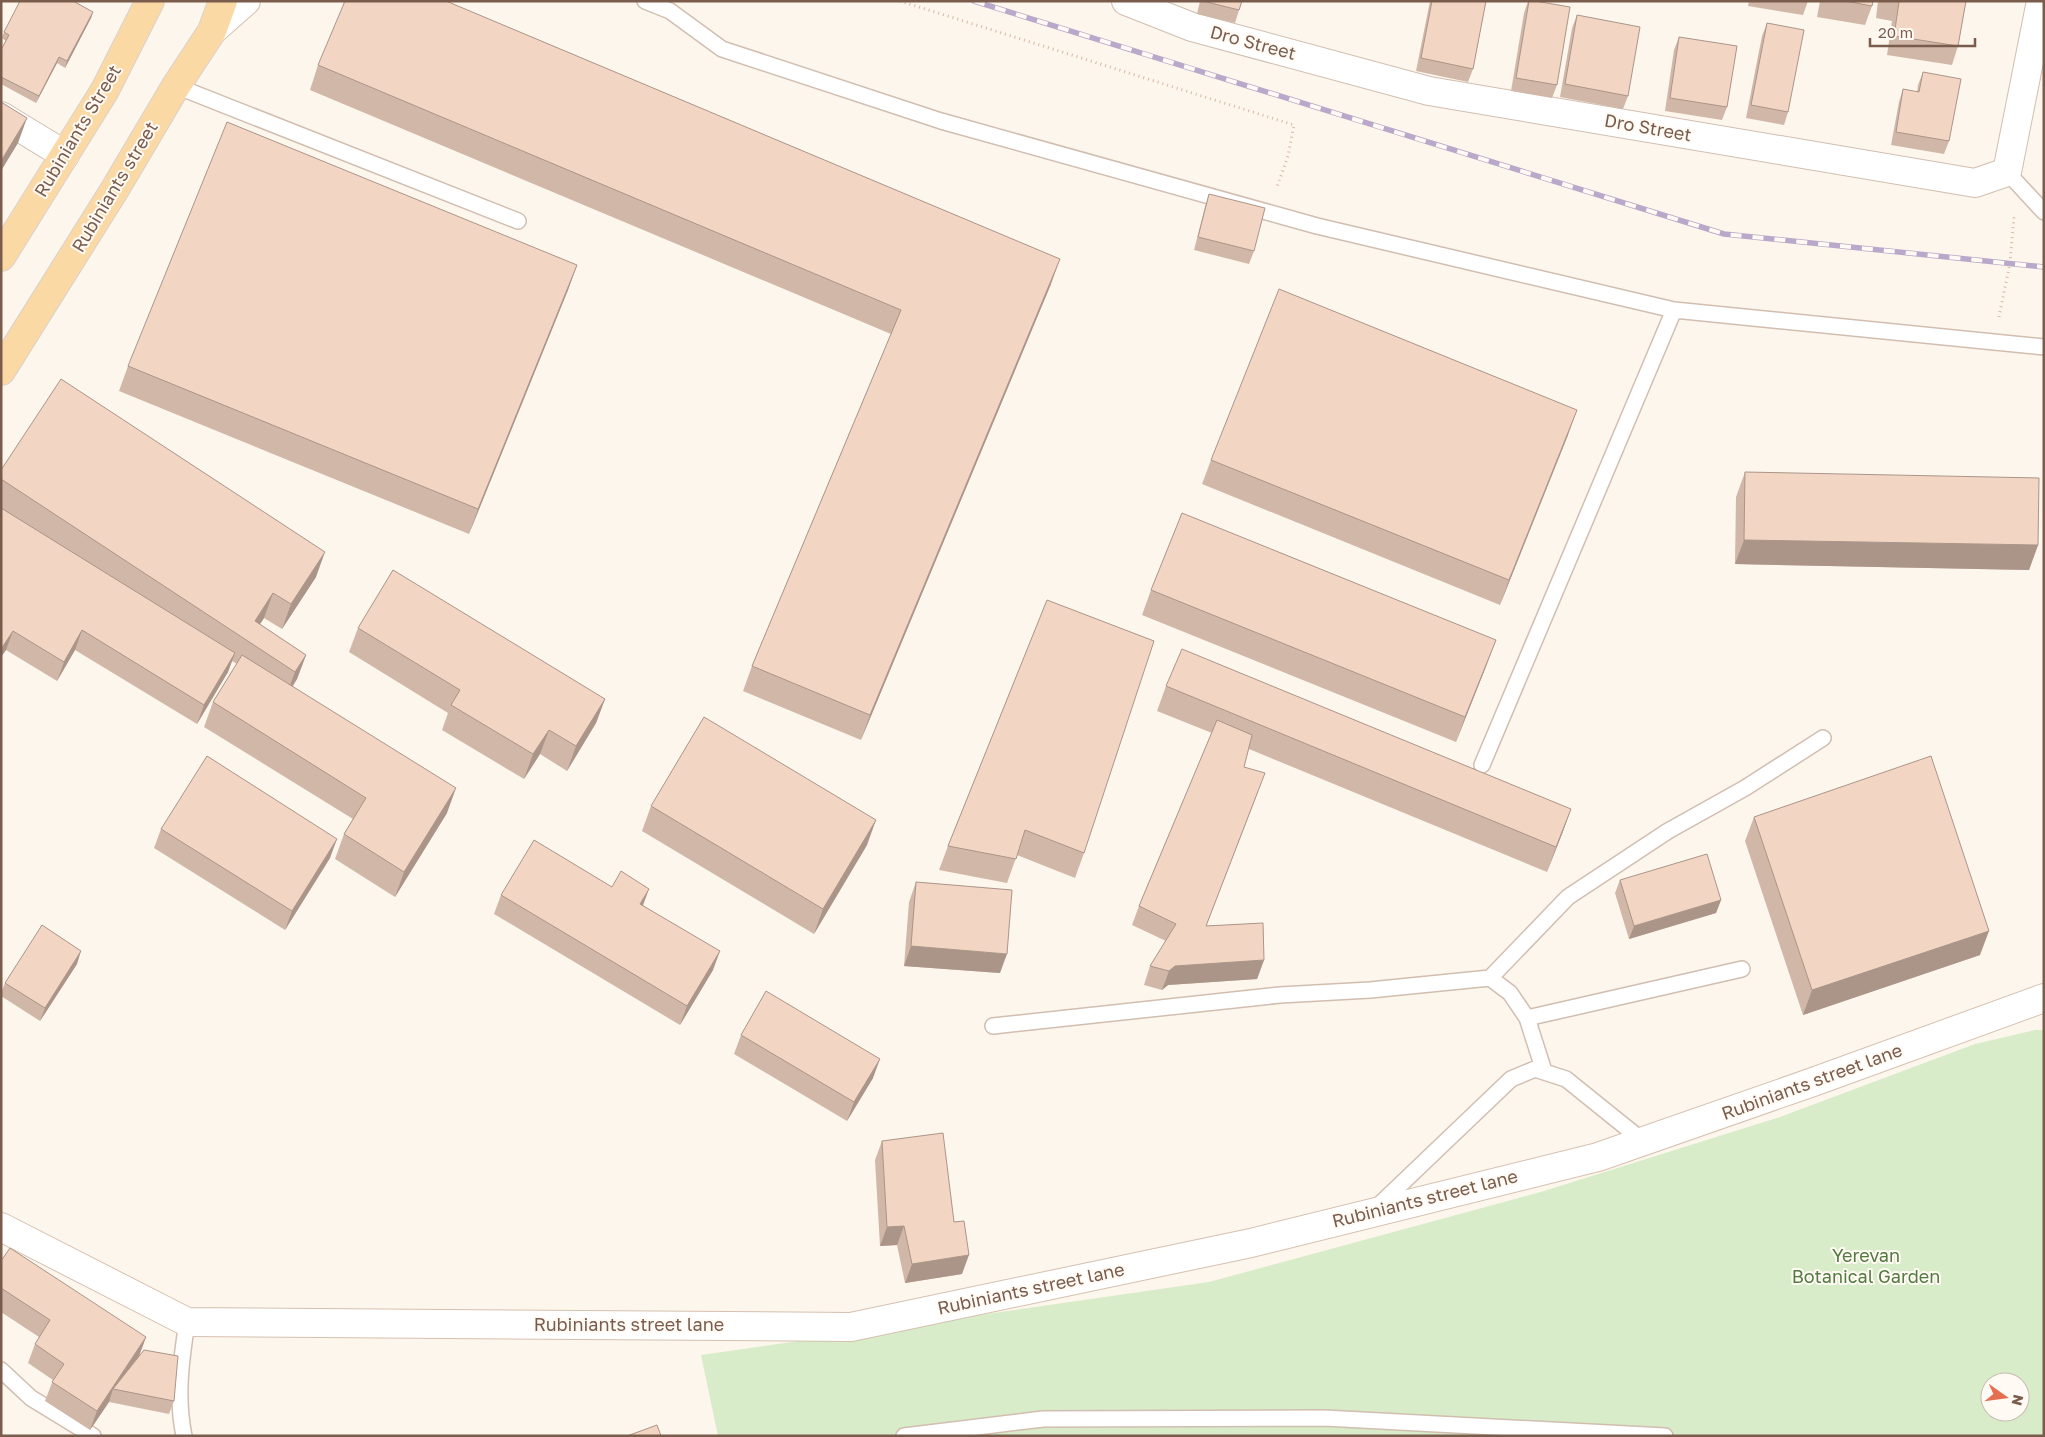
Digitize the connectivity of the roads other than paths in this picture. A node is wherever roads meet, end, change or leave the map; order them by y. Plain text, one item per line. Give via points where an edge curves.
1 (150, 1) edge
2 (223, 1) edge
3 (246, 1) edge
4 (645, 1) edge
5 (1126, 1) edge
6 (2041, 1) edge
7 (212, 31) junction
8 (176, 86) junction
9 (1, 116) edge
10 (65, 155) junction
11 (2014, 180) junction
12 (2044, 212) edge
13 (518, 221) dead end
14 (1, 257) edge
15 (1674, 310) junction
16 (2044, 346) edge
17 (1, 371) edge
18 (1823, 738) dead end
19 (1482, 765) dead end
20 (1742, 969) dead end
21 (1490, 978) junction
22 (2044, 998) edge
23 (1527, 1018) junction
24 (993, 1026) dead end
25 (1544, 1071) junction
26 (1643, 1141) junction
27 (1372, 1212) junction
28 (1, 1227) edge
29 (187, 1322) junction
30 (1, 1370) edge
31 (93, 1436) edge
32 (184, 1436) edge
33 (904, 1436) edge
34 (1665, 1436) edge

1 - 10 main road, Rubiniants Street via 105,90
2 - 7 main road, Rubiniants street
3 - 7 street
4 - 15 lane via 670,10 722,48 941,121 1317,226
5 - 11 street, Dro Street via 1192,27 1429,91 1975,182
6 - 11 street
7 - 8 main road, Rubiniants street
8 - 13 lane
8 - 17 main road, Rubiniants street
9 - 10 street
10 - 14 main road, Rubiniants Street
11 - 12 lane
15 - 16 lane
15 - 19 lane
18 - 21 lane via 1745,788 1668,831 1568,897
20 - 23 lane
21 - 23 lane via 1510,993
21 - 24 lane via 1280,995
22 - 26 street, Rubiniants street lane
23 - 25 lane
25 - 26 lane via 1566,1079
25 - 27 lane via 1535,1068 1512,1079
26 - 27 street, Rubiniants street lane via 1598,1157
27 - 29 street, Rubiniants street lane via 1251,1243 851,1327
28 - 29 street, Rubiniants street lane
29 - 32 lane via 181,1359 179,1412
30 - 31 lane via 31,1398
33 - 34 lane via 1043,1419 1324,1418

